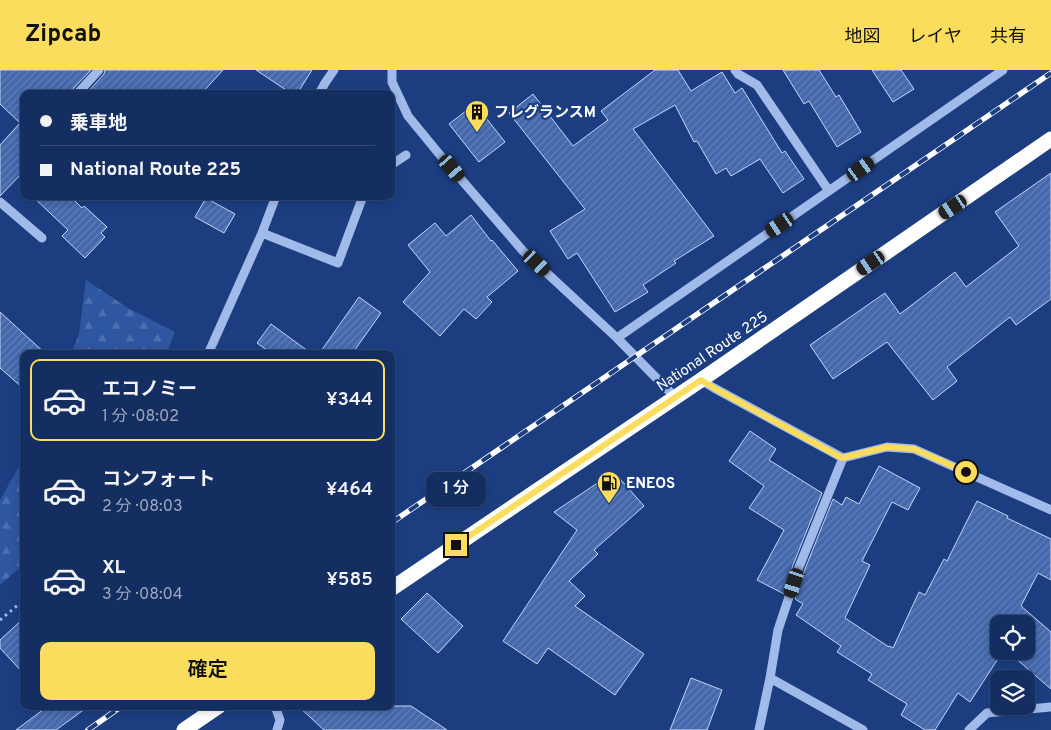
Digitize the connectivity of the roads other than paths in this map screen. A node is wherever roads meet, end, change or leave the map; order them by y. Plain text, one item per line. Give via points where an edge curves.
1 (99, 70) edge
2 (334, 70) edge
3 (392, 70) edge
4 (736, 70) edge
5 (1003, 70) edge
6 (81, 90) edge
7 (321, 90) edge
8 (1051, 139) edge
9 (406, 156) dead end
10 (395, 163) edge
11 (829, 191) junction
12 (274, 200) edge
13 (362, 200) edge
14 (0, 202) edge
15 (262, 233) junction
16 (42, 238) dead end
17 (616, 338) junction
18 (210, 350) edge
19 (701, 380) junction
20 (675, 397) junction
21 (842, 458) junction
22 (1051, 510) edge
23 (395, 586) edge
24 (770, 678) junction
25 (1051, 706) edge
26 (213, 710) edge
27 (276, 710) edge
28 (184, 730) edge
29 (277, 730) edge
30 (759, 730) edge
31 (863, 730) edge
32 (969, 730) edge

1 - 6 street
2 - 7 street
3 - 17 street via 392,82 408,116 523,251
4 - 11 street via 756,85
5 - 11 street
8 - 19 highway, National Route 225
9 - 10 street
11 - 17 street
12 - 15 street
13 - 15 street via 338,264
14 - 16 street
15 - 18 street
17 - 20 street
19 - 20 highway, National Route 225
19 - 21 street
20 - 23 highway, National Route 225
21 - 22 street via 887,447 914,449
21 - 24 street via 778,630
24 - 30 street
24 - 31 street
25 - 32 street via 987,713
26 - 28 highway
27 - 29 street via 280,720

